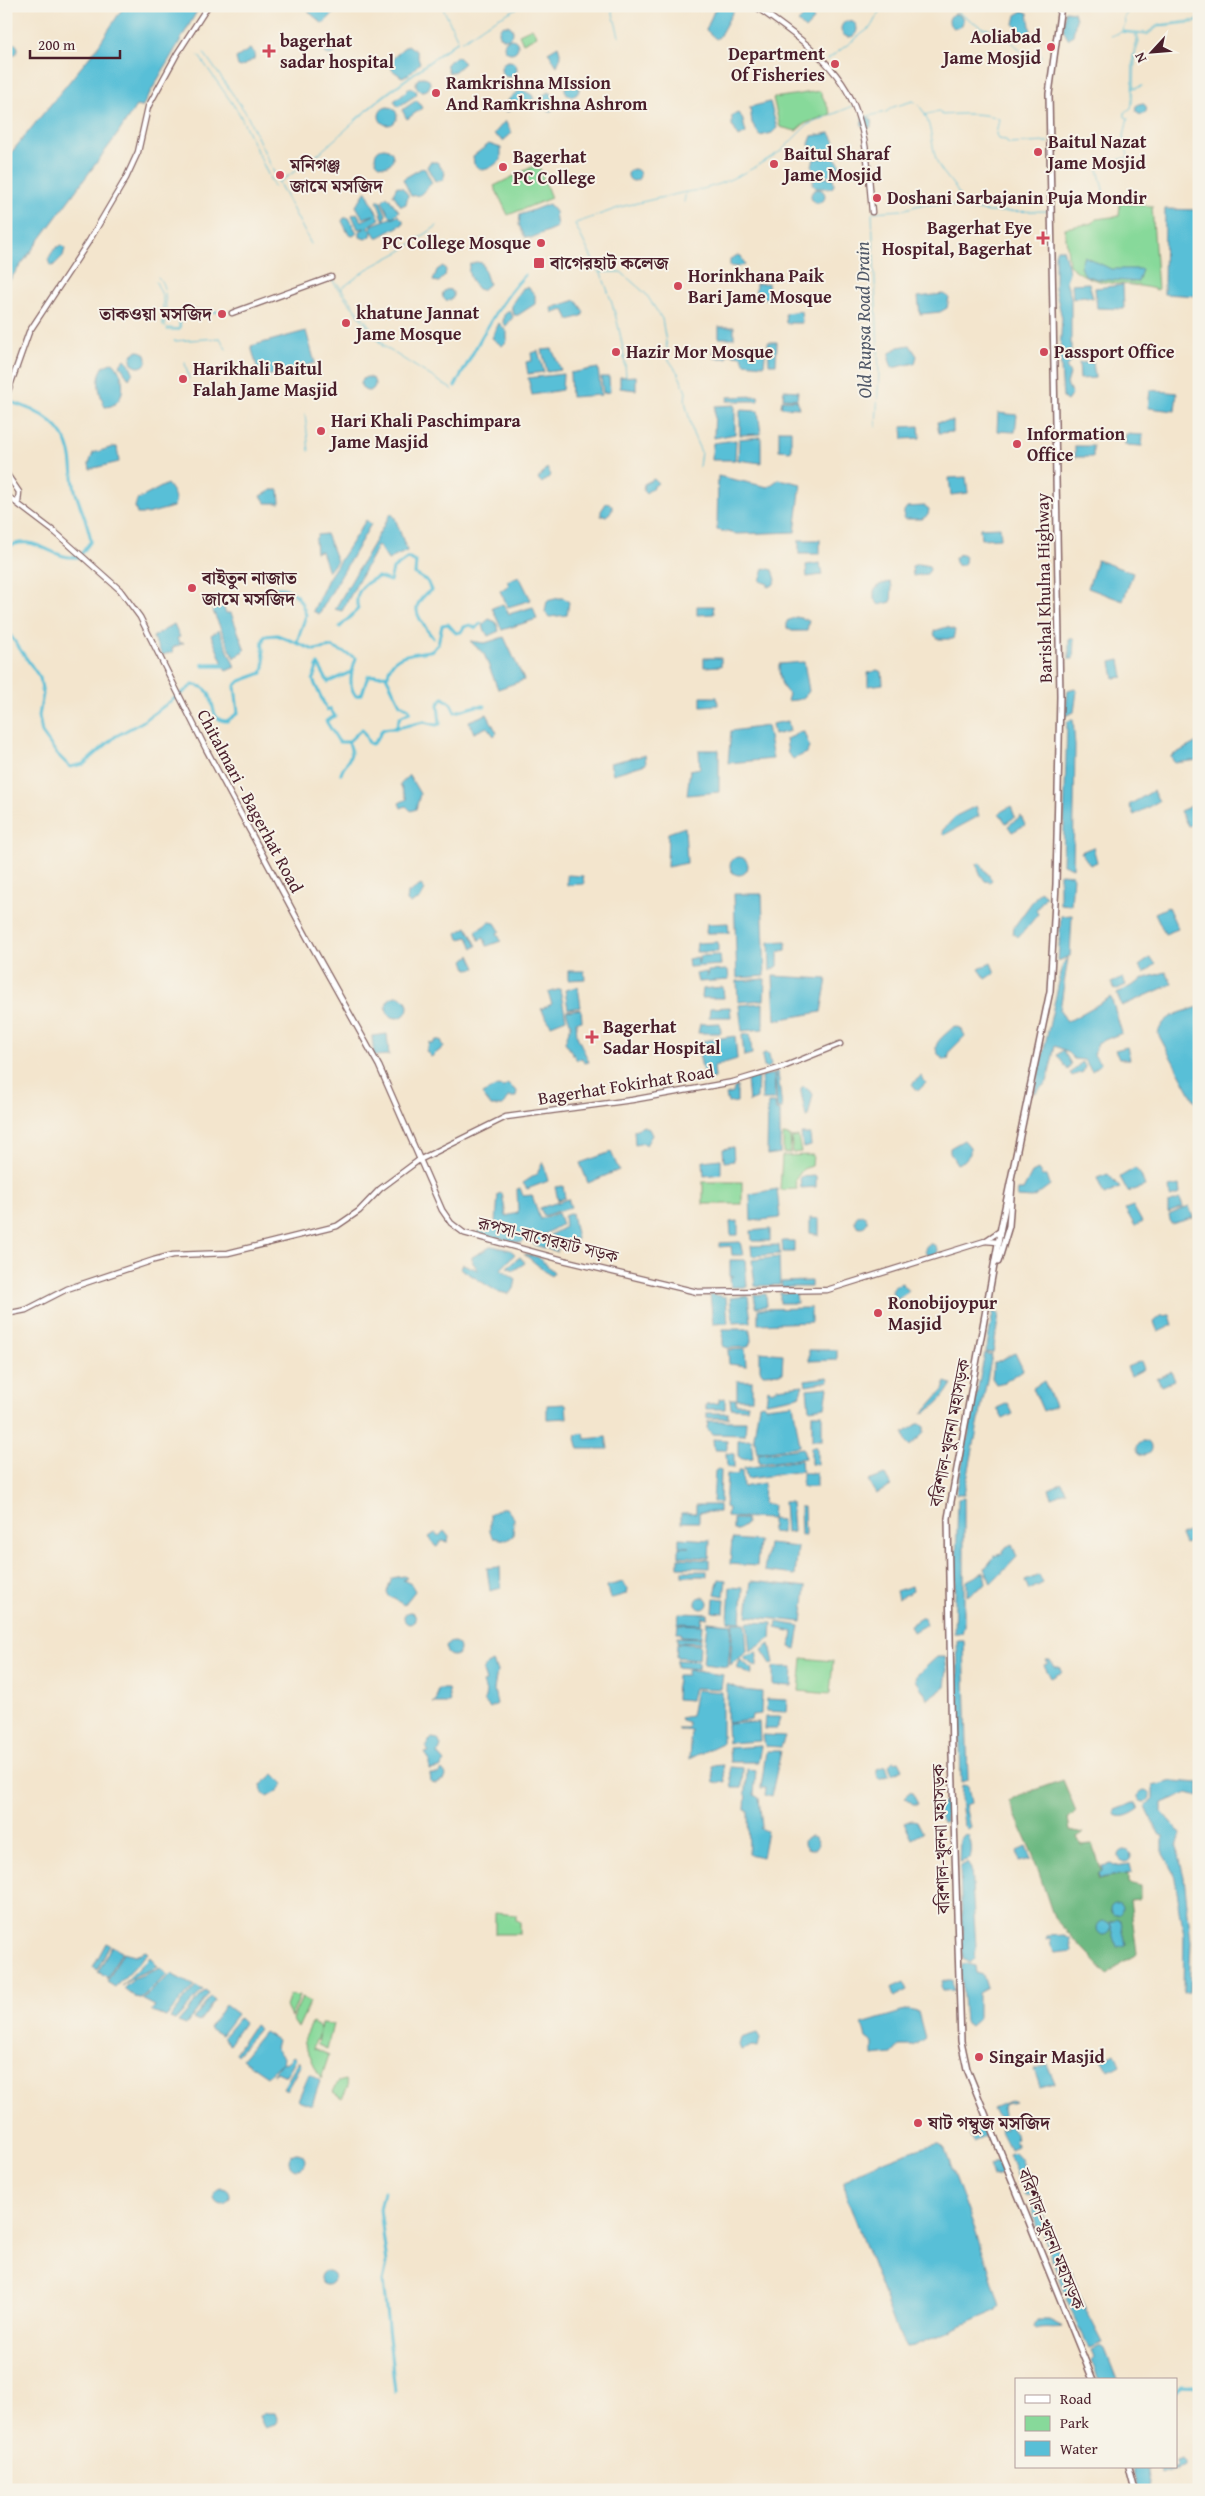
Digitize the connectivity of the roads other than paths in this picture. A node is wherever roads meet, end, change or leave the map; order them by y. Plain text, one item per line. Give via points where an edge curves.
1 (208, 6) edge
2 (755, 6) edge
3 (1061, 6) edge
4 (872, 212) dead end
5 (331, 277) dead end
6 (232, 313) dead end
7 (6, 397) edge
8 (6, 473) edge
9 (6, 495) edge
10 (18, 503) junction
11 (840, 1044) dead end
12 (419, 1160) junction
13 (1013, 1165) junction
14 (1002, 1219) junction
15 (1010, 1219) junction
16 (1009, 1228) junction
17 (1001, 1229) junction
18 (985, 1241) junction
19 (998, 1242) junction
20 (993, 1277) junction
21 (6, 1314) edge
22 (1093, 2378) edge
23 (1129, 2468) edge
24 (1135, 2490) edge

1 - 7 main road via 148,107 138,152 126,178 99,226 29,332
2 - 4 main road via 825,62 849,95 862,130
3 - 13 highway, Barishal Khulna Highway via 1049,94 1060,696 1056,884 1050,990
5 - 6 main road
8 - 10 main road via 19,492
9 - 10 main road, Chitalmari - Bagerhat Road
10 - 12 main road, Chitalmari - Bagerhat Road via 120,590 130,603 379,1066
11 - 12 main road, Bagerhat Fokirhat Road via 783,1067 733,1082 506,1117
12 - 18 main road, রূপসা-বাগেরহাট সড়ক via 442,1210 464,1233 697,1292 827,1290
12 - 21 main road via 337,1226 228,1253 173,1255 154,1260 67,1289 26,1310
13 - 14 highway, বরিশাল-খুলনা মহাসড়ক
13 - 15 highway, বরিশাল-খুলনা মহাসড়ক
14 - 15 highway
14 - 17 highway, বরিশাল-খুলনা মহাসড়ক
15 - 16 highway, বরিশাল-খুলনা মহাসড়ক
16 - 17 highway
16 - 20 highway, বরিশাল-খুলনা মহাসড়ক
17 - 18 main road, রূপসা-বাগেরহাট সড়ক
17 - 19 highway, বরিশাল-খুলনা মহাসড়ক
18 - 19 main road
19 - 20 highway, বরিশাল-খুলনা মহাসড়ক
20 - 22 highway, বরিশাল-খুলনা মহাসড়ক via 948,1518 961,2041 967,2069
23 - 24 highway

